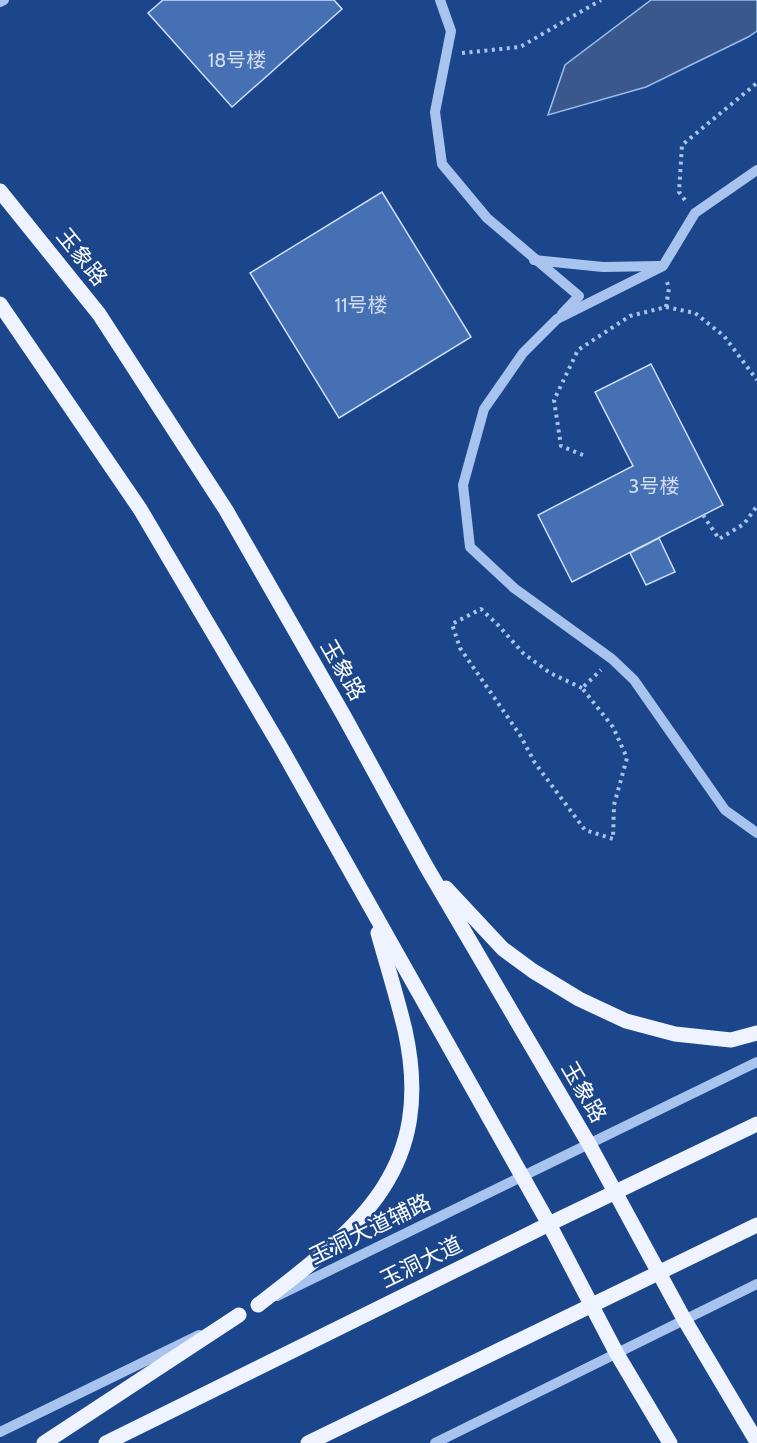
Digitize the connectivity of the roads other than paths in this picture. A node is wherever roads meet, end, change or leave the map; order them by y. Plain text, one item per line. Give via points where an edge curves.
1 (440, 0) edge
2 (757, 170) edge
3 (0, 191) edge
4 (534, 260) junction
5 (663, 266) junction
6 (0, 304) edge
7 (557, 319) junction
8 (757, 833) edge
9 (426, 866) junction
10 (372, 910) junction
11 (757, 1033) edge
12 (757, 1062) edge
13 (757, 1124) edge
14 (589, 1144) junction
15 (522, 1176) junction
16 (616, 1192) junction
17 (549, 1224) junction
18 (757, 1225) edge
19 (659, 1272) junction
20 (757, 1284) edge
21 (258, 1305) junction
22 (593, 1306) junction
23 (239, 1315) junction
24 (684, 1319) junction
25 (617, 1354) junction
26 (0, 1432) edge
27 (757, 1442) edge
28 (44, 1443) edge
29 (106, 1443) edge
30 (308, 1443) edge
31 (435, 1443) edge
32 (670, 1443) edge

1 - 4 street via 451,31 435,112 442,164 487,218
2 - 5 street via 695,213
3 - 9 main road, 玉象路 via 99,314 226,510
4 - 5 street via 603,267
4 - 7 street via 579,296
5 - 7 street
6 - 10 main road via 140,509
7 - 8 street via 523,352 484,409 463,485 470,547 514,588 612,659 634,680 724,810
9 - 11 main road via 503,949 579,999 626,1021 675,1034 731,1040
9 - 14 main road, 玉象路
10 - 15 main road
10 - 21 main road via 405,1031 412,1082 405,1143 390,1179 365,1214 326,1253
12 - 14 street, 玉洞大道辅路
13 - 16 main road, 玉洞大道
14 - 15 street, 玉洞大道辅路
14 - 16 main road, 玉象路
15 - 17 main road
15 - 21 street, 玉洞大道辅路
16 - 17 main road, 玉洞大道
16 - 19 main road, 玉象路
17 - 22 main road
17 - 29 main road, 玉洞大道
18 - 19 main road
19 - 22 main road
19 - 24 main road, 玉象路
20 - 24 street
21 - 23 street, 玉洞大道辅路
22 - 25 main road
22 - 30 main road
23 - 26 street, 玉洞大道辅路
23 - 28 main road
24 - 25 street
24 - 27 main road, 玉象路
25 - 31 street
25 - 32 main road

